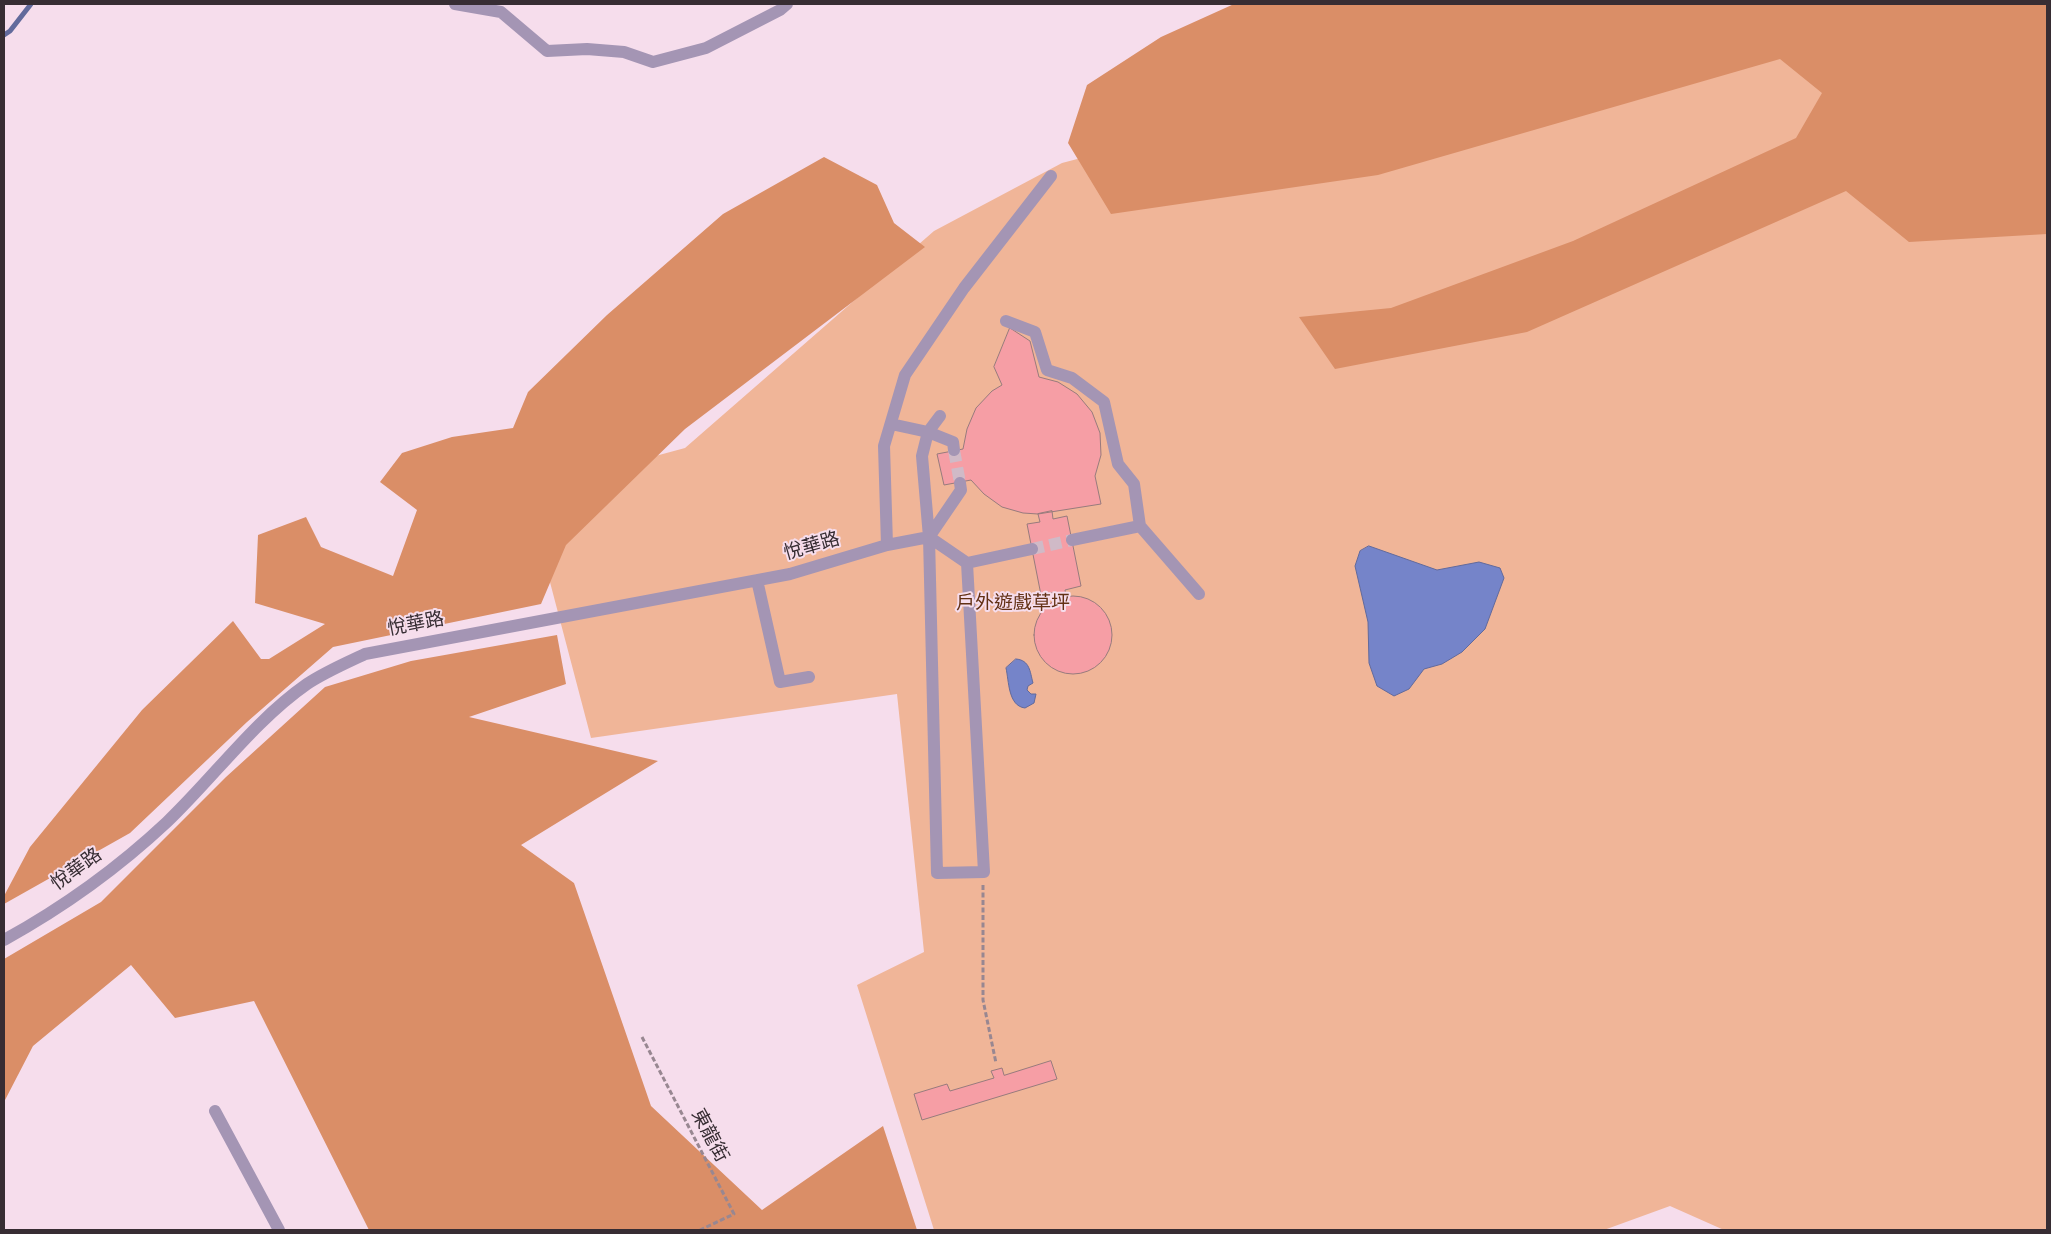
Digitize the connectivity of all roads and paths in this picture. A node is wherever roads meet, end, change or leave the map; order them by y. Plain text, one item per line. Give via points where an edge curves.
1 (454, 4) edge
2 (787, 4) edge
3 (1051, 176) dead end
4 (1006, 321) dead end
5 (940, 416) dead end
6 (891, 424) junction
7 (928, 432) junction
8 (954, 450) tunnel mouth
9 (960, 483) tunnel mouth
10 (1140, 526) junction
11 (929, 537) junction
12 (1072, 540) tunnel mouth
13 (887, 545) junction
14 (1032, 549) tunnel mouth
15 (966, 563) junction
16 (757, 580) junction
17 (1199, 594) dead end
18 (808, 677) dead end
19 (984, 872) junction
20 (4, 940) edge
21 (642, 1037) dead end
22 (996, 1063) dead end
23 (215, 1111) dead end
24 (279, 1230) edge
25 (700, 1230) edge

1 - 2 street via 501,12 547,51 587,48 624,52 653,62 706,48
3 - 6 street via 964,288 905,375
4 - 10 street via 1035,332 1047,370 1072,378 1104,402 1118,464 1134,484
5 - 7 street
6 - 7 street
6 - 13 street via 884,446
7 - 8 street via 953,442
7 - 11 street via 922,456
9 - 11 street via 961,490
10 - 12 street
10 - 17 street
11 - 13 street, 悅華路
11 - 15 street
11 - 19 street via 937,873
13 - 16 street, 悅華路 via 790,574
14 - 15 street
15 - 19 street
16 - 18 street via 780,682
16 - 20 street, 悅華路 via 364,654 308,683 270,715 166,823 111,870
19 - 22 path via 983,1000
21 - 25 path, 東龍街 via 734,1214
23 - 24 street

